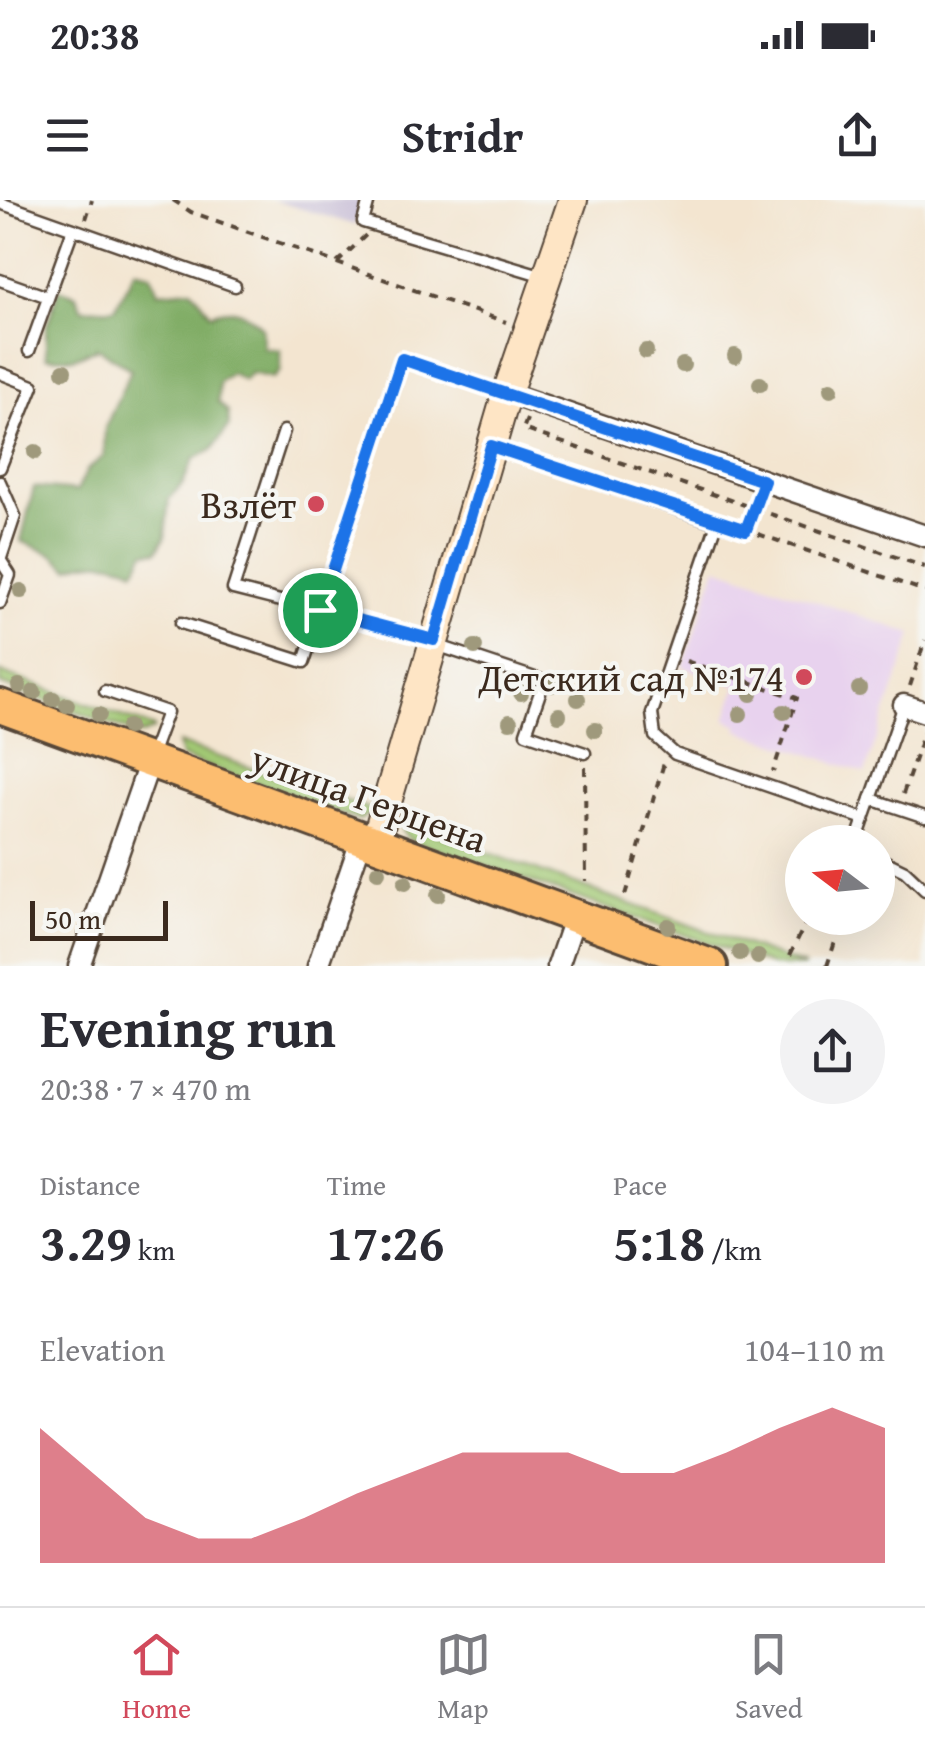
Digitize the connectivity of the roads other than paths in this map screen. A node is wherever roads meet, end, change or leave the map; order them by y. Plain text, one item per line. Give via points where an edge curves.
1 (369, 200) edge
2 (573, 200) edge
3 (0, 203) edge
4 (77, 230) junction
5 (546, 277) junction
6 (0, 280) edge
7 (236, 286) dead end
8 (48, 297) junction
9 (29, 351) dead end
10 (0, 374) edge
11 (507, 393) junction
12 (284, 431) dead end
13 (491, 446) junction
14 (0, 468) edge
15 (0, 482) edge
16 (717, 523) junction
17 (746, 530) road end
18 (925, 536) edge
19 (0, 561) edge
20 (0, 603) edge
21 (320, 610) junction
22 (180, 622) dead end
23 (433, 642) junction
24 (106, 691) dead end
25 (904, 704) joint
26 (0, 706) edge
27 (925, 712) edge
28 (584, 753) road end
29 (150, 760) junction
30 (871, 798) junction
31 (925, 817) edge
32 (864, 820) junction
33 (862, 825) edge
34 (369, 841) junction
35 (895, 866) edge
36 (925, 890) edge
37 (575, 916) junction
38 (79, 966) edge
39 (318, 966) edge
40 (558, 966) edge
41 (711, 966) edge

1 - 5 lane via 362,222
2 - 5 street
3 - 4 lane
4 - 7 lane
4 - 8 lane
5 - 11 street
6 - 8 lane
8 - 9 lane
10 - 14 lane via 33,386
11 - 13 street
11 - 18 street
11 - 21 lane via 402,359
12 - 21 lane via 233,589
13 - 16 lane
13 - 23 street
15 - 19 lane via 16,516
16 - 17 lane
16 - 32 lane via 652,725 661,746
19 - 20 lane via 10,575
21 - 22 lane via 304,662
21 - 23 lane
23 - 28 lane via 544,681 526,734
23 - 34 street
24 - 29 lane via 167,712
25 - 27 street
25 - 30 lane
26 - 29 main road, улица Герцена
29 - 34 main road, улица Герцена
29 - 38 street
30 - 31 lane
30 - 32 lane
32 - 33 lane
34 - 37 main road, улица Герцена
34 - 39 street
35 - 36 lane
37 - 40 street
37 - 41 main road, улица Герцена

